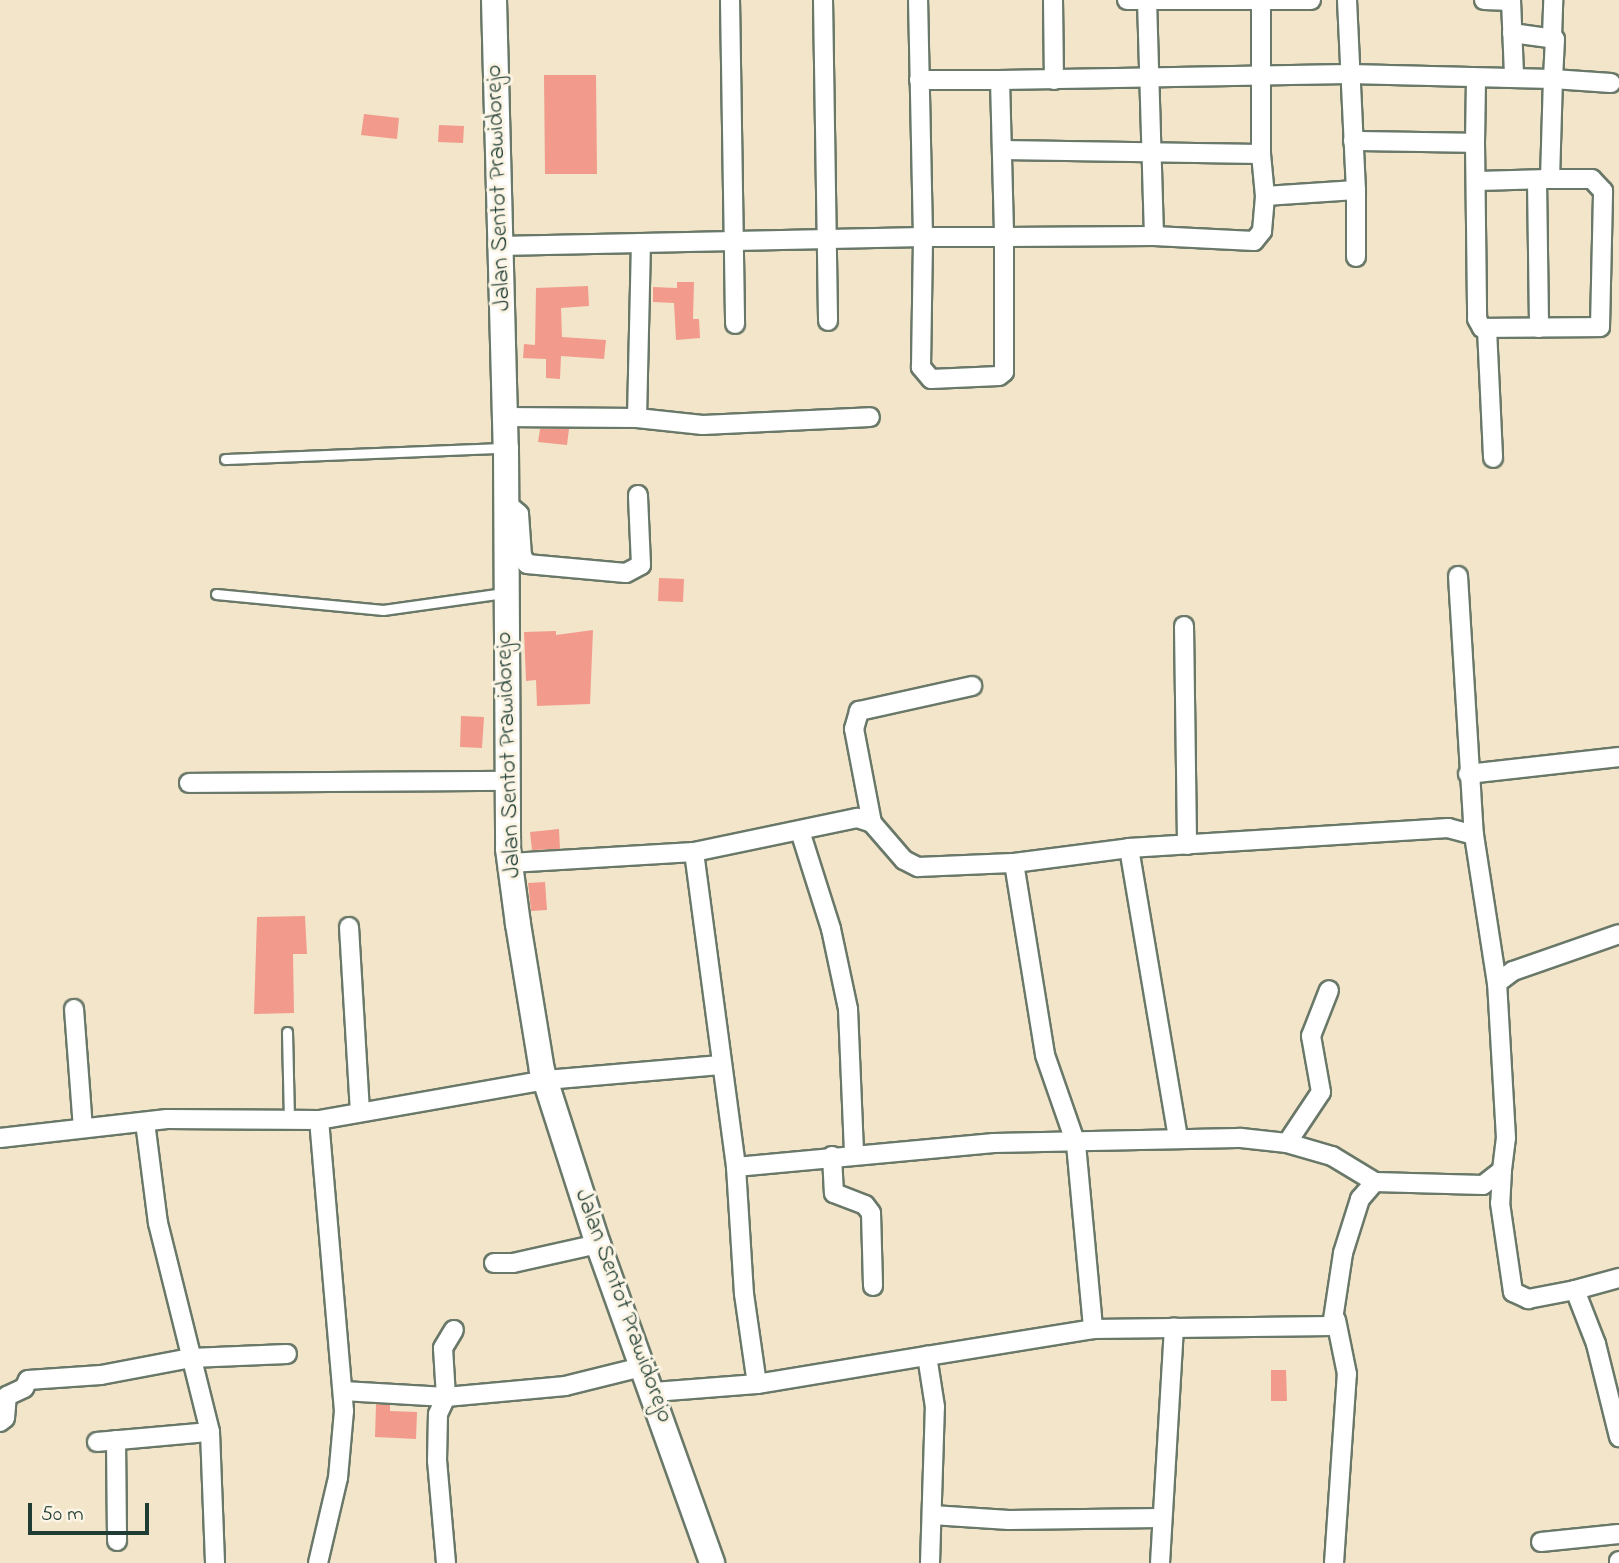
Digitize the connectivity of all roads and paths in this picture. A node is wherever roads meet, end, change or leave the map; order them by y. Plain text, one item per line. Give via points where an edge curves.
1 (494, 0) edge
2 (730, 0) edge
3 (824, 0) edge
4 (918, 0) edge
5 (1053, 0) edge
6 (1127, 0) edge
7 (1147, 0) edge
8 (1311, 0) edge
9 (1346, 0) edge
10 (1484, 0) edge
11 (1553, 0) edge
12 (1511, 1) edge
13 (1250, 2) edge
14 (1512, 33) junction
15 (1552, 37) junction
16 (1349, 74) junction
17 (1514, 75) junction
18 (1476, 78) junction
19 (1263, 79) junction
20 (1553, 79) junction
21 (919, 80) junction
22 (1000, 80) junction
23 (1054, 80) junction
24 (1148, 80) junction
25 (1611, 83) dead end
26 (1353, 141) junction
27 (1475, 143) junction
28 (1002, 150) junction
29 (1150, 151) junction
30 (1261, 153) junction
31 (1544, 179) junction
32 (1478, 181) junction
33 (1356, 190) junction
34 (1265, 195) junction
35 (1154, 236) junction
36 (923, 237) junction
37 (1004, 237) junction
38 (825, 239) junction
39 (731, 242) junction
40 (641, 243) junction
41 (499, 246) junction
42 (1356, 257) dead end
43 (828, 321) dead end
44 (735, 324) dead end
45 (1539, 328) junction
46 (1487, 329) junction
47 (504, 417) junction
48 (870, 417) dead end
49 (637, 418) junction
50 (506, 448) junction
51 (1493, 458) dead end
52 (225, 459) dead end
53 (638, 495) dead end
54 (506, 503) junction
55 (1458, 576) dead end
56 (506, 593) junction
57 (216, 594) dead end
58 (1184, 626) dead end
59 (972, 686) dead end
60 (1619, 757) edge
61 (1468, 774) junction
62 (507, 781) junction
63 (189, 783) dead end
64 (872, 823) junction
65 (800, 831) junction
66 (1474, 835) junction
67 (1187, 845) junction
68 (1129, 848) junction
69 (694, 852) junction
70 (510, 863) junction
71 (1014, 863) junction
72 (349, 927) dead end
73 (1619, 934) edge
74 (1497, 983) junction
75 (1329, 990) dead end
76 (74, 1009) dead end
77 (287, 1032) dead end
78 (720, 1065) junction
79 (545, 1080) junction
80 (360, 1112) junction
81 (289, 1120) junction
82 (319, 1120) junction
83 (145, 1122) junction
84 (83, 1128) junction
85 (0, 1138) edge
86 (1178, 1139) junction
87 (1287, 1143) junction
88 (1076, 1144) junction
89 (854, 1153) junction
90 (832, 1156) junction
91 (736, 1167) junction
92 (1502, 1170) junction
93 (1375, 1182) junction
94 (598, 1244) junction
95 (494, 1263) dead end
96 (1619, 1278) edge
97 (873, 1286) dead end
98 (1575, 1290) junction
99 (1336, 1320) junction
100 (1174, 1327) junction
101 (1093, 1329) junction
102 (454, 1330) dead end
103 (287, 1354) dead end
104 (927, 1356) junction
105 (191, 1358) junction
106 (645, 1366) junction
107 (757, 1384) junction
108 (343, 1391) junction
109 (654, 1392) junction
110 (446, 1397) junction
111 (0, 1422) edge
112 (209, 1432) junction
113 (1619, 1437) edge
114 (116, 1440) junction
115 (97, 1442) dead end
116 (932, 1515) junction
117 (1160, 1518) junction
118 (1619, 1534) edge
119 (117, 1541) dead end
120 (1541, 1542) dead end
121 (215, 1563) edge
122 (318, 1563) edge
123 (446, 1563) edge
124 (712, 1563) edge
125 (930, 1563) edge
126 (1160, 1563) edge
127 (1335, 1563) edge

1 - 41 main road, Jalan Sentot Prawidorejo
2 - 39 street
3 - 38 street
4 - 21 street
5 - 23 street
6 - 7 street
7 - 13 street
7 - 24 street
8 - 13 street
9 - 16 street
10 - 12 street
11 - 15 street
12 - 14 street
13 - 19 street
14 - 15 street
14 - 17 street
15 - 20 street
16 - 18 street
16 - 19 street
16 - 26 street
17 - 18 street
17 - 20 street
18 - 27 street
19 - 24 street
19 - 30 street
20 - 25 street
20 - 31 street
21 - 22 street
21 - 36 street
22 - 23 street
22 - 28 street
23 - 24 street
24 - 29 street
26 - 27 street
26 - 33 street
27 - 32 street
28 - 29 street
28 - 37 street
29 - 30 street
29 - 35 street
30 - 34 street
31 - 32 street
31 - 45 street
31 - 45 street via 1592,179 1603,191 1603,318 1597,328
32 - 46 street via 1477,319
33 - 34 street
33 - 42 street
34 - 35 street via 1262,231 1254,241
35 - 37 street
36 - 37 street
36 - 37 street via 921,367 931,379 996,378 1004,372
36 - 38 street
38 - 39 street
38 - 43 street
39 - 40 street
39 - 44 street
40 - 41 street
40 - 49 street
41 - 47 main road, Jalan Sentot Prawidorejo
45 - 46 street
46 - 51 street
47 - 49 street
47 - 50 main road, Jalan Sentot Prawidorejo
48 - 49 street via 703,425
50 - 52 lane
50 - 54 main road, Jalan Sentot Prawidorejo
53 - 54 street via 641,565 626,573 527,564 522,556 519,514
54 - 56 main road, Jalan Sentot Prawidorejo
55 - 61 street
56 - 57 lane via 383,610
56 - 62 main road, Jalan Sentot Prawidorejo
58 - 67 street
59 - 64 street via 859,711 854,729
60 - 61 street
61 - 66 street
62 - 63 street
62 - 70 main road, Jalan Sentot Prawidorejo
64 - 65 street via 857,818
64 - 71 street via 904,860 918,867
65 - 69 street
65 - 89 street via 831,929 848,1009
66 - 67 street via 1448,828
66 - 74 street
67 - 68 street
68 - 71 street
68 - 86 street
69 - 70 street
69 - 78 street
70 - 79 main road, Jalan Sentot Prawidorejo
71 - 88 street via 1045,1055
72 - 80 street
73 - 74 street via 1513,971
74 - 92 street via 1506,1138
75 - 87 street via 1311,1036 1321,1092
76 - 84 street
77 - 81 lane
78 - 79 street
78 - 91 street
79 - 80 street
79 - 94 main road, Jalan Sentot Prawidorejo
80 - 82 street
81 - 82 street
81 - 83 street
82 - 108 street
83 - 84 street
83 - 105 street via 148,1175
84 - 85 street
86 - 87 street
86 - 88 street
87 - 93 street via 1353,1165
88 - 89 street via 994,1143
88 - 101 street
89 - 90 street
90 - 91 street
90 - 97 street via 835,1195 858,1201 871,1213
91 - 107 street via 744,1294
92 - 93 street via 1483,1185
92 - 98 street via 1500,1203 1513,1292 1528,1298
93 - 99 street via 1360,1199 1343,1253
94 - 95 street
94 - 106 main road, Jalan Sentot Prawidorejo
96 - 98 street
98 - 113 street via 1596,1344
99 - 100 street via 1324,1328
99 - 127 street via 1347,1374
100 - 101 street
100 - 117 street
101 - 104 street
102 - 110 street via 443,1348
103 - 105 street
104 - 107 street
104 - 116 street via 934,1407
105 - 111 street via 101,1375 28,1380 24,1388 7,1396 5,1418
105 - 112 street
106 - 109 main road, Jalan Sentot Prawidorejo
106 - 110 street via 565,1387
107 - 109 street
108 - 110 street
108 - 122 street via 338,1478
109 - 124 main road, Jalan Sentot Prawidorejo
110 - 123 street via 438,1415 437,1461
112 - 114 street
112 - 121 street
114 - 115 street
114 - 119 street
116 - 117 street via 1009,1520
116 - 125 street
117 - 126 street
118 - 120 street

